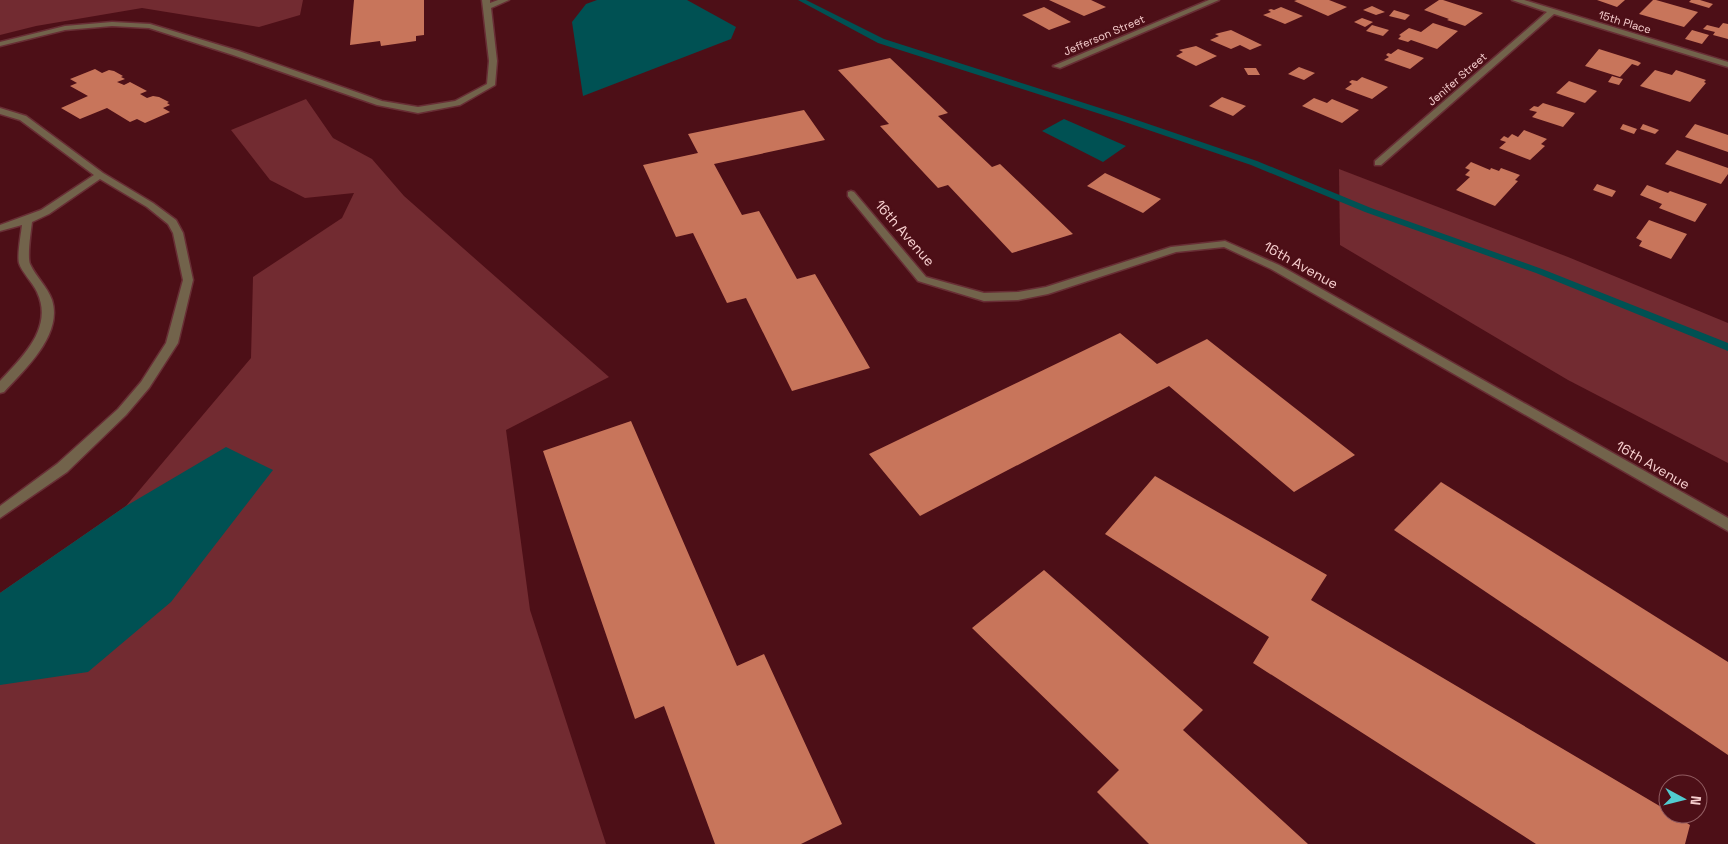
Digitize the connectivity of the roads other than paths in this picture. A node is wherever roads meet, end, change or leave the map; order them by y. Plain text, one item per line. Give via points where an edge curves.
1 (505, 0) edge
2 (1215, 0) edge
3 (1516, 0) edge
4 (487, 4) edge
5 (1552, 12) junction
6 (0, 44) edge
7 (1728, 65) edge
8 (1057, 66) dead end
9 (0, 111) edge
10 (1378, 163) dead end
11 (100, 175) junction
12 (851, 194) dead end
13 (27, 220) junction
14 (0, 228) edge
15 (0, 389) edge
16 (0, 512) edge
17 (1728, 524) edge

1 - 4 street
2 - 8 street, Jefferson Street
3 - 5 street, 15th Place
4 - 6 street via 493,61 491,85 457,103 418,110 380,103 150,26 112,24 65,28
5 - 7 street, 15th Place
5 - 10 street, Jenifer Street
9 - 11 street via 23,118
11 - 13 street via 45,212
11 - 16 street via 150,205 172,222 178,233 188,280 172,343 145,385 122,412 62,468
12 - 17 street, 16th Avenue via 922,279 984,297 1018,296 1048,290 1174,249 1225,244 1274,267
13 - 14 street
13 - 15 street via 24,263 44,295 49,308 48,320 40,341

